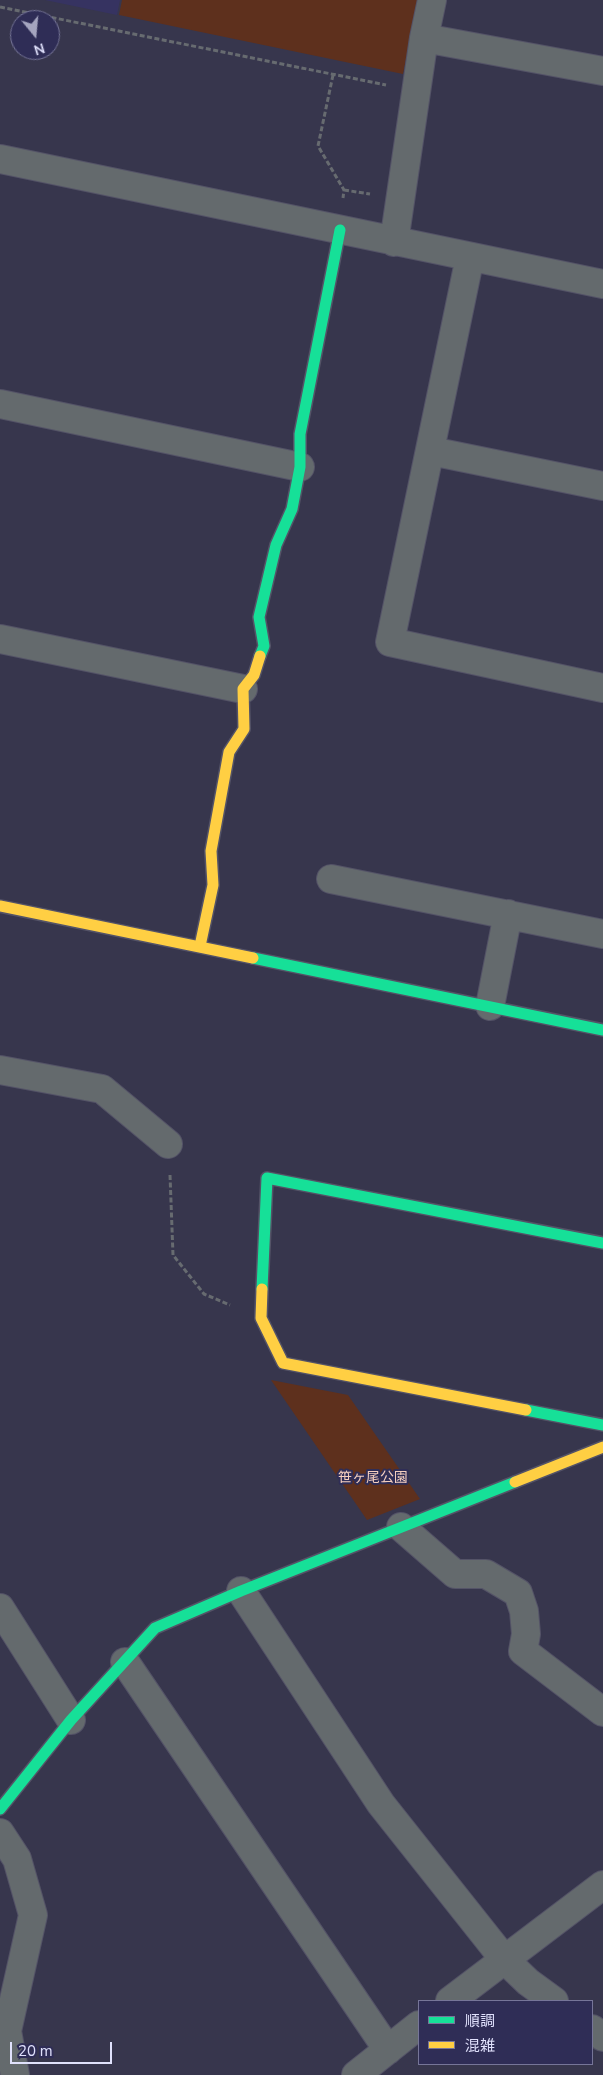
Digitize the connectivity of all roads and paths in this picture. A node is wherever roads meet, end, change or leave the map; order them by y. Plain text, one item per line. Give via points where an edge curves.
1 (432, 0) edge
2 (0, 7) edge
3 (424, 38) junction
4 (603, 71) edge
5 (333, 75) junction
6 (416, 91) junction
7 (0, 159) edge
8 (340, 230) junction
9 (394, 242) junction
10 (470, 257) junction
11 (603, 284) edge
12 (0, 404) edge
13 (431, 450) junction
14 (300, 467) junction
15 (603, 486) edge
16 (0, 639) edge
17 (603, 688) edge
18 (244, 689) junction
19 (331, 879) dead end
20 (0, 906) edge
21 (508, 914) junction
22 (603, 934) edge
23 (200, 946) junction
24 (490, 1006) junction
25 (603, 1030) edge
26 (0, 1070) edge
27 (168, 1144) joint
28 (603, 1243) edge
29 (261, 1318) junction
30 (603, 1425) edge
31 (603, 1446) edge
32 (401, 1528) junction
33 (241, 1591) junction
34 (0, 1608) edge
35 (125, 1662) junction
36 (603, 1712) edge
37 (72, 1720) junction
38 (0, 1809) edge
39 (0, 1833) edge
40 (603, 1884) edge
41 (504, 1959) junction
42 (451, 2000) edge
43 (553, 2000) edge
44 (418, 2026) edge
45 (388, 2050) junction
46 (15, 2075) edge
47 (356, 2075) edge

1 - 3 street
2 - 5 path
3 - 4 street
3 - 6 street
5 - 6 path
5 - 8 path via 318,146 344,190
6 - 9 street
7 - 8 street
8 - 9 street
8 - 14 street via 300,434
9 - 10 street
10 - 11 street
10 - 13 street
12 - 14 street
13 - 15 street
13 - 17 street via 390,642
14 - 18 street via 292,509 276,545 259,617 264,646 254,675
16 - 18 street
18 - 23 street via 244,729 229,752 211,851 213,885
19 - 21 street
20 - 23 street
21 - 22 street
21 - 24 street
23 - 24 street
24 - 25 street
26 - 27 street via 102,1089
27 - 29 path via 172,1255 204,1294
28 - 29 street via 267,1178
29 - 30 street via 283,1363
31 - 32 street
32 - 33 street
32 - 36 street via 455,1574 486,1574 518,1593 524,1611 524,1651
33 - 35 street via 155,1628
33 - 41 street via 381,1804
34 - 37 street
35 - 37 street
35 - 45 street
37 - 38 street
39 - 46 street via 17,1860 34,1915 7,2031
40 - 41 street
41 - 42 street
41 - 43 street
44 - 45 street
45 - 47 street

